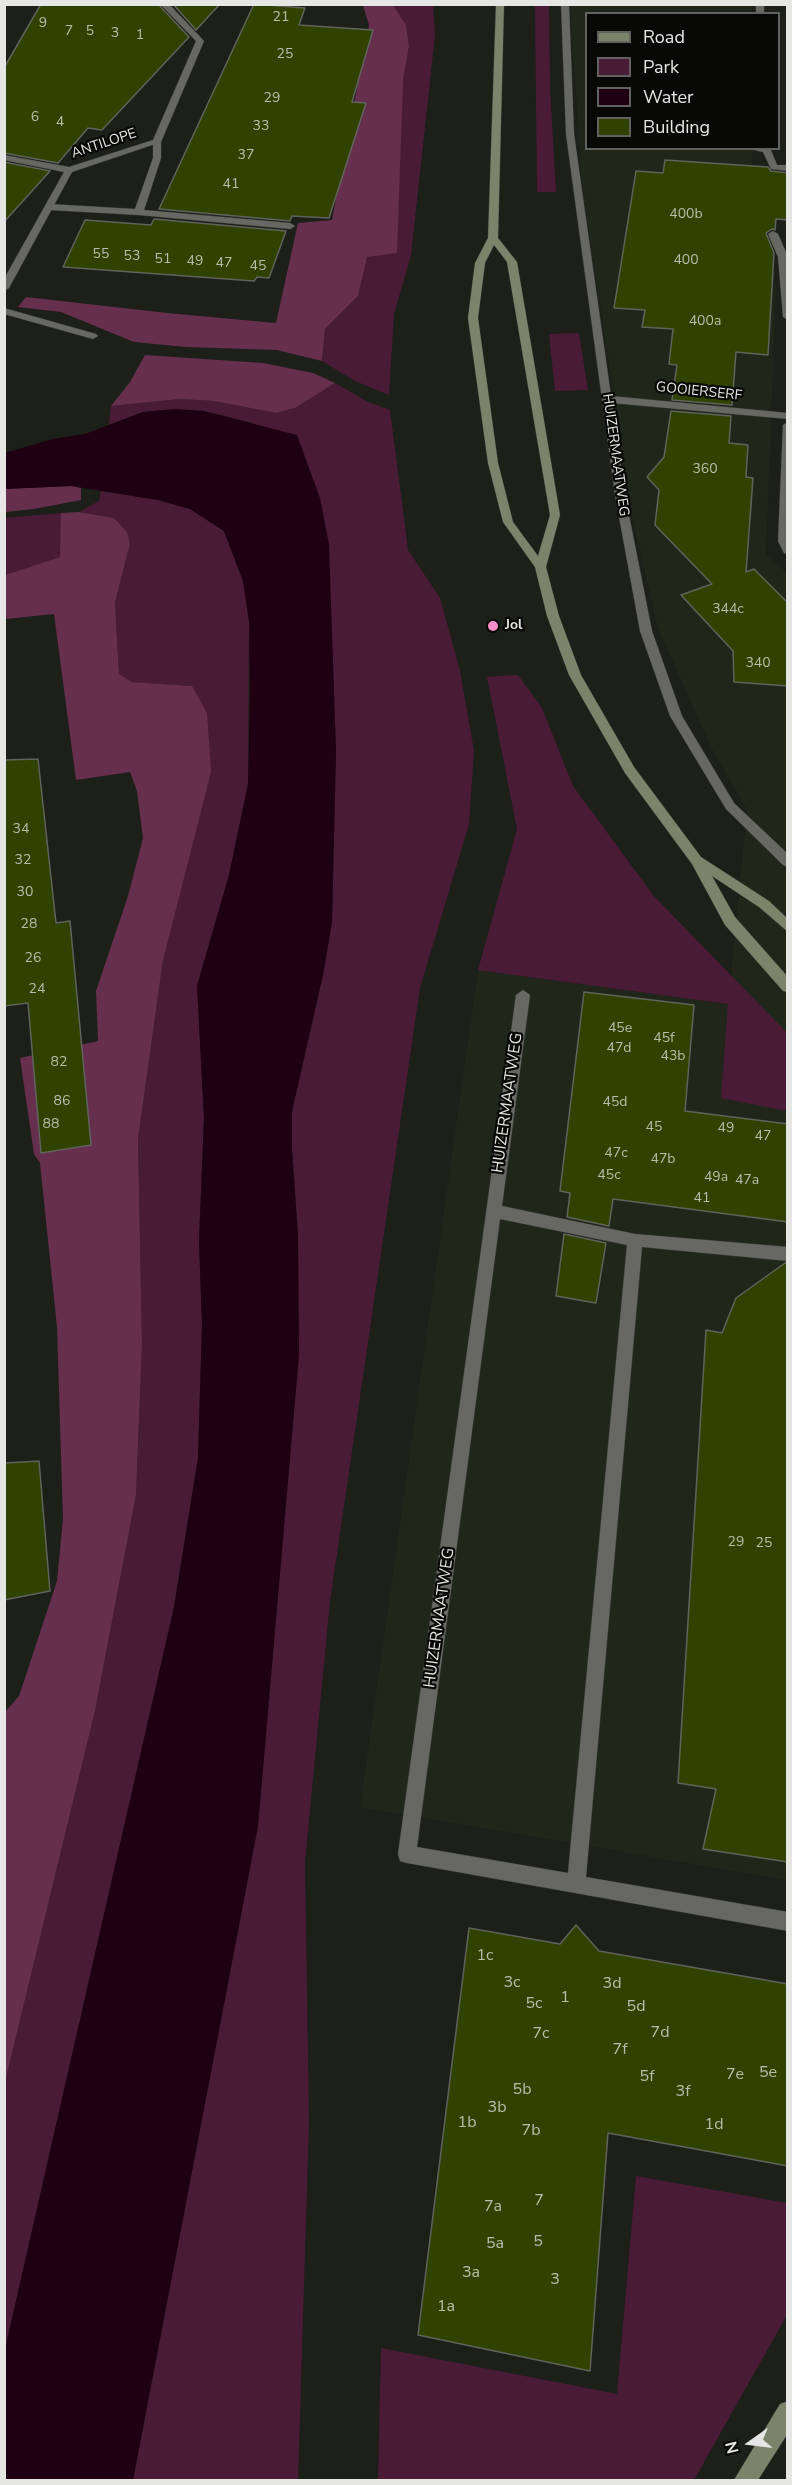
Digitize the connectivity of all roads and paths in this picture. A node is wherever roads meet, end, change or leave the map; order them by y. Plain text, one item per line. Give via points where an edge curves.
1 (164, 4) edge
2 (500, 4) edge
3 (565, 4) edge
4 (157, 142) junction
5 (766, 150) edge
6 (4, 158) edge
7 (788, 168) edge
8 (69, 170) junction
9 (49, 207) junction
10 (139, 212) junction
11 (290, 226) dead end
12 (773, 234) dead end
13 (493, 238) junction
14 (4, 288) edge
15 (4, 311) edge
16 (788, 317) edge
17 (93, 336) dead end
18 (607, 399) junction
19 (788, 416) edge
20 (788, 425) edge
21 (788, 551) edge
22 (540, 567) junction
23 (697, 861) junction
24 (788, 862) edge
25 (788, 927) edge
26 (788, 987) edge
27 (523, 995) dead end
28 (493, 1211) junction
29 (635, 1240) junction
30 (788, 1254) edge
31 (576, 1886) junction
32 (788, 1922) edge
33 (788, 2412) edge
34 (745, 2481) edge

1 - 4 street, ANTILOPE via 200,41
2 - 13 main road
3 - 18 street, HUIZERMAATWEG via 574,134
4 - 8 street, ANTILOPE
4 - 10 street via 157,158
5 - 7 street via 774,167
6 - 8 street
8 - 9 street, ANTILOPE
9 - 10 street
9 - 14 street, ANTILOPE
10 - 11 street
12 - 16 street via 783,257
13 - 22 main road via 512,262 555,515
13 - 22 main road via 480,263 473,318 483,402 508,522
15 - 17 street
18 - 19 street, GOOIERSERF
18 - 24 street, HUIZERMAATWEG via 620,495 646,631 676,716 730,806
20 - 21 street via 783,541
22 - 23 main road via 575,675 628,770
23 - 25 main road via 764,904
23 - 26 main road via 730,921
27 - 28 street, HUIZERMAATWEG
28 - 29 street
28 - 31 street, HUIZERMAATWEG via 407,1854
29 - 30 street
29 - 31 street
31 - 32 street, HUIZERMAATWEG
33 - 34 main road

